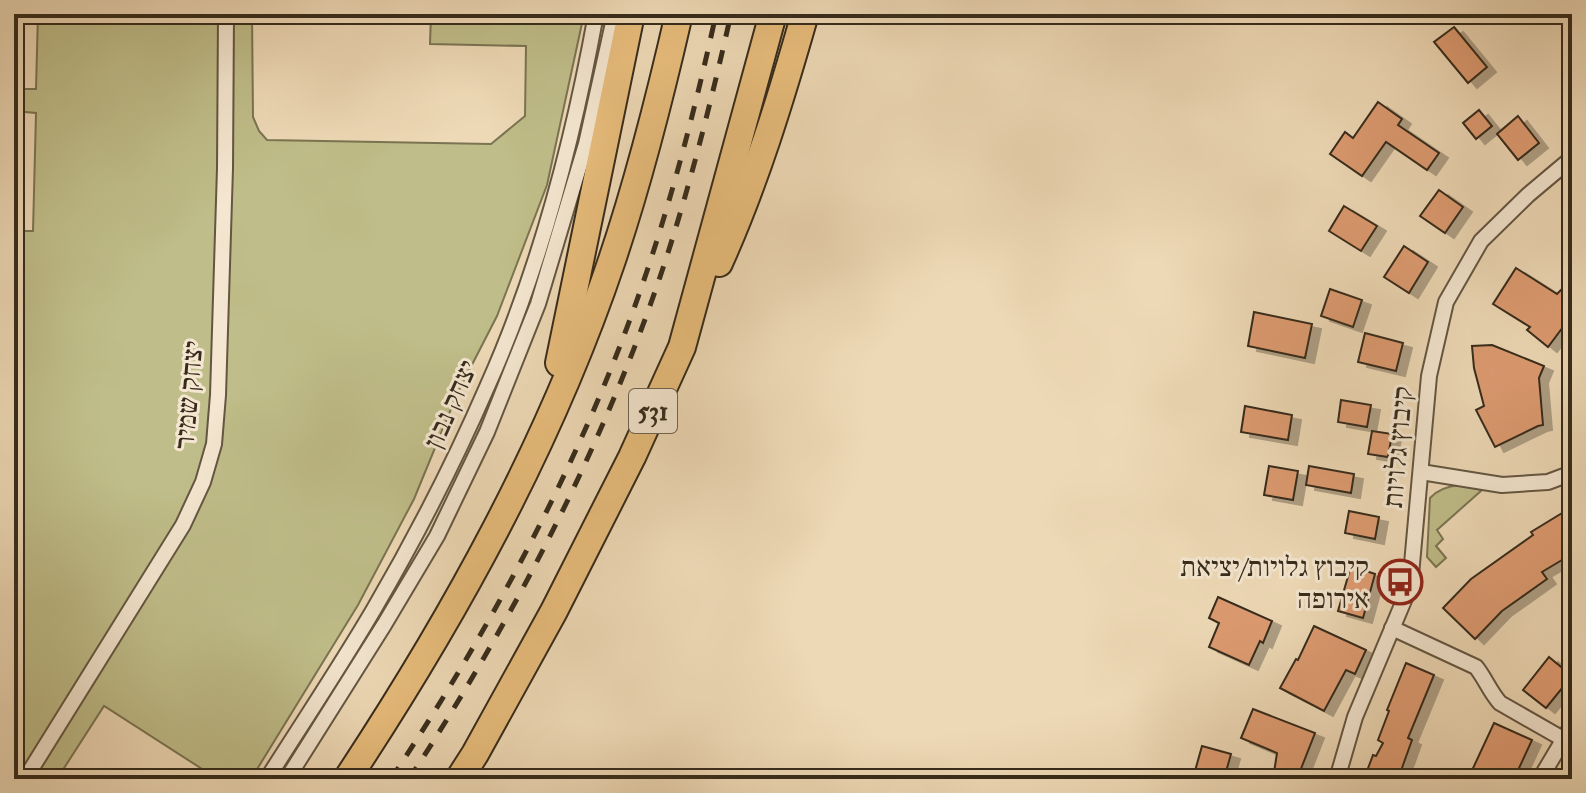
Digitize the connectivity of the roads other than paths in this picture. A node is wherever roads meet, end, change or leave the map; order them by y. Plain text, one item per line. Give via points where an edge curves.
1 (226, 14) edge
2 (596, 14) edge
3 (615, 14) edge
4 (631, 14) edge
5 (679, 14) edge
6 (773, 14) edge
7 (805, 14) edge
8 (1572, 158) edge
9 (682, 347) junction
10 (547, 423) junction
11 (1421, 472) junction
12 (1572, 473) edge
13 (1392, 628) junction
14 (1572, 725) edge
15 (1563, 739) junction
16 (25, 779) edge
17 (267, 779) edge
18 (287, 779) edge
19 (347, 779) edge
20 (459, 779) edge
21 (1337, 779) edge
22 (1540, 779) edge

1 - 16 street, יצחק שמיר via 214,444 183,525
2 - 17 street, יצחק נבון via 549,214 488,385 374,608
3 - 18 street, יצחק נבון via 586,144 538,304 487,432 437,536
4 - 10 highway
5 - 10 highway via 611,261
6 - 9 highway, 531
7 - 9 highway via 734,229
8 - 11 street, קיבוץ גלויות via 1481,241 1446,302 1429,376
9 - 20 highway, 531 via 554,611
10 - 19 highway via 472,573
11 - 12 street via 1502,485 1548,482
11 - 13 street, קיבוץ גלויות via 1410,586
13 - 15 street via 1476,667 1500,703
13 - 21 street, קיבוץ גלויות via 1355,717
14 - 15 street
15 - 22 street

